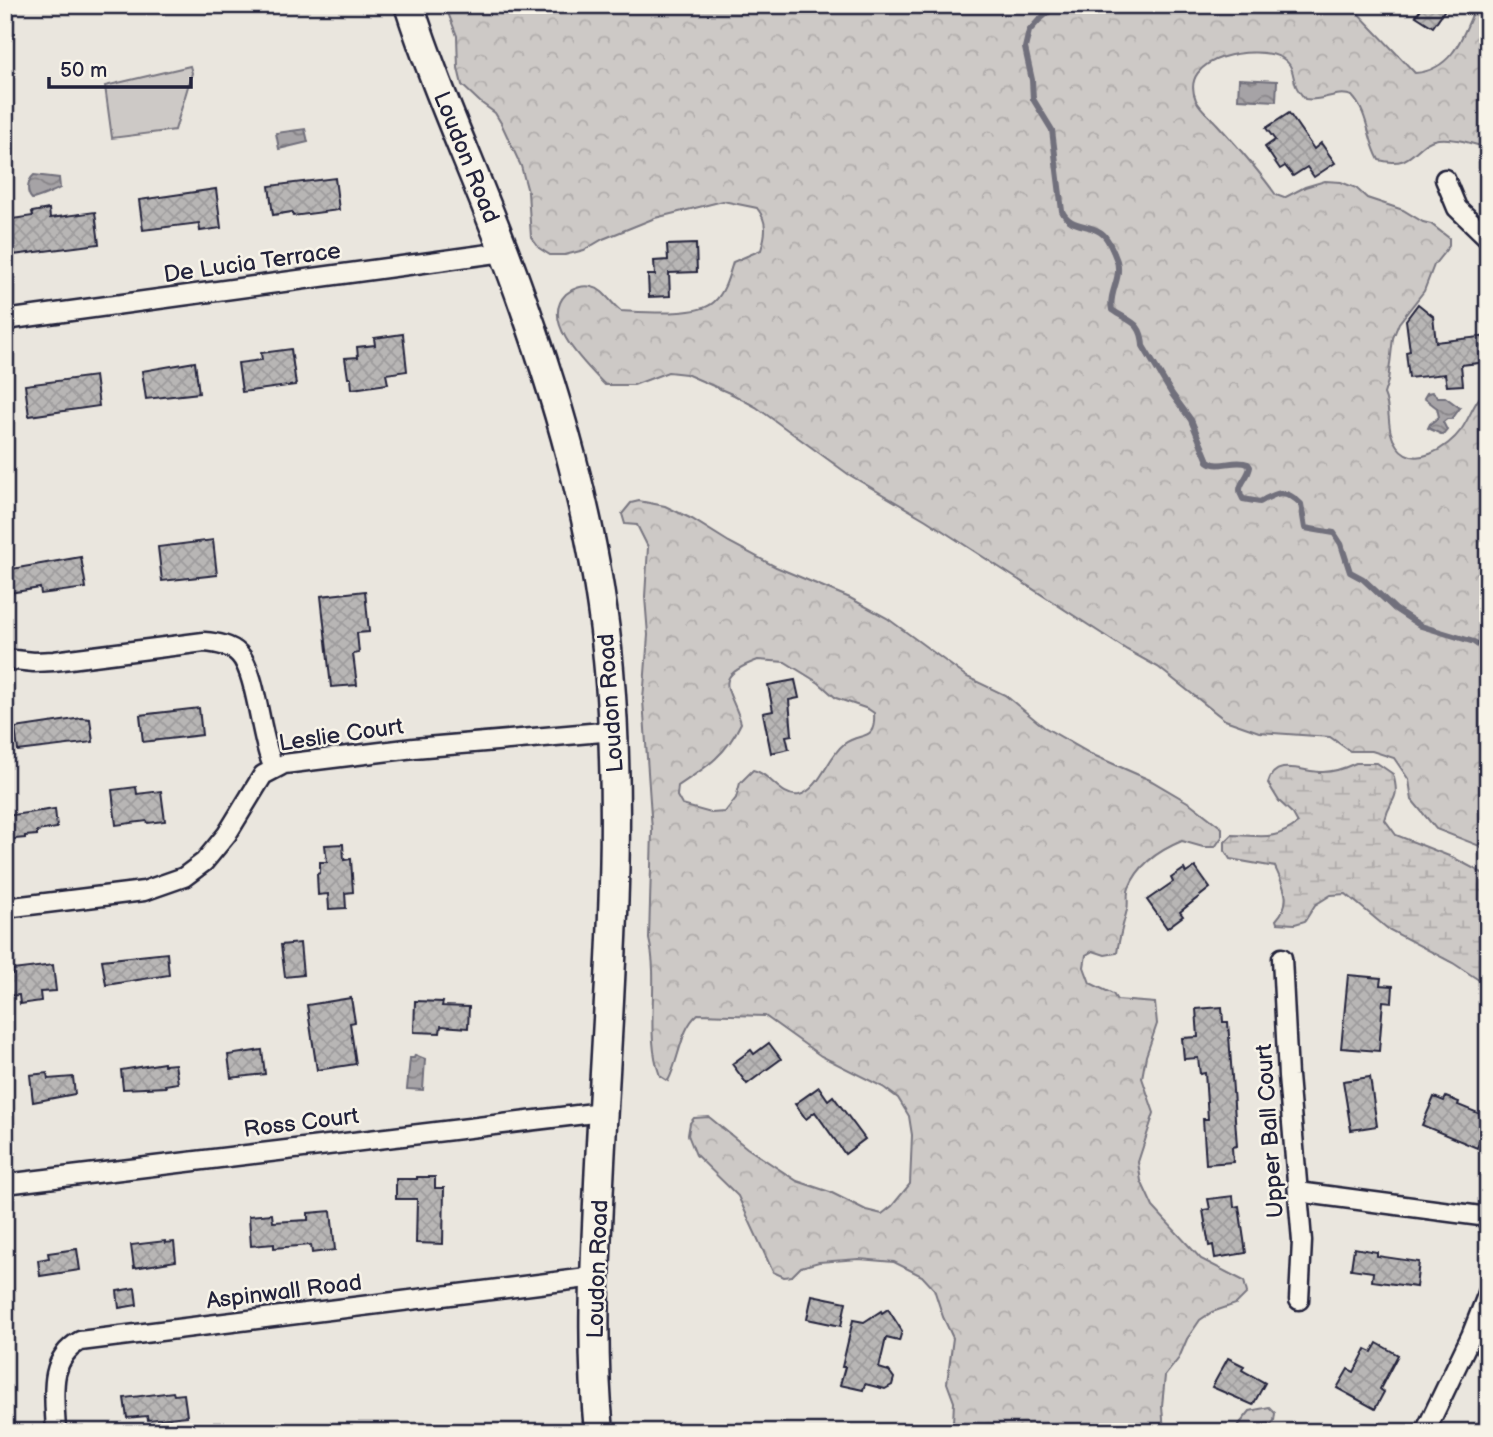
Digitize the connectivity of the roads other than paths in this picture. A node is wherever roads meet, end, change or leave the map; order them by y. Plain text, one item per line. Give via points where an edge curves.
1 (409, 5) edge
2 (1445, 179) dead end
3 (1488, 238) edge
4 (504, 252) junction
5 (5, 320) edge
6 (5, 659) edge
7 (614, 731) junction
8 (274, 768) junction
9 (5, 908) edge
10 (1282, 958) dead end
11 (602, 1112) junction
12 (5, 1184) edge
13 (1298, 1192) junction
14 (1488, 1217) edge
15 (595, 1277) junction
16 (1488, 1293) edge
17 (1299, 1300) dead end
18 (56, 1432) edge
19 (599, 1432) edge
20 (1425, 1432) edge

1 - 4 main road, Loudon Road
2 - 3 street via 1457,208
4 - 5 street, De Lucia Terrace
4 - 7 main road, Loudon Road via 579,488 600,596
6 - 8 street via 54,661 204,642 227,647 239,654 250,674
7 - 8 street, Leslie Court via 303,760
7 - 11 main road, Loudon Road
8 - 9 street, Leslie Court via 260,779 214,850 184,877 144,891
10 - 13 street, Upper Ball Court
11 - 12 street, Ross Court
11 - 15 main road, Loudon Road
13 - 14 street
13 - 17 street, Upper Ball Court via 1303,1252
15 - 18 street, Aspinwall Road via 80,1341 62,1354 56,1367
15 - 19 main road, Loudon Road
16 - 20 street

